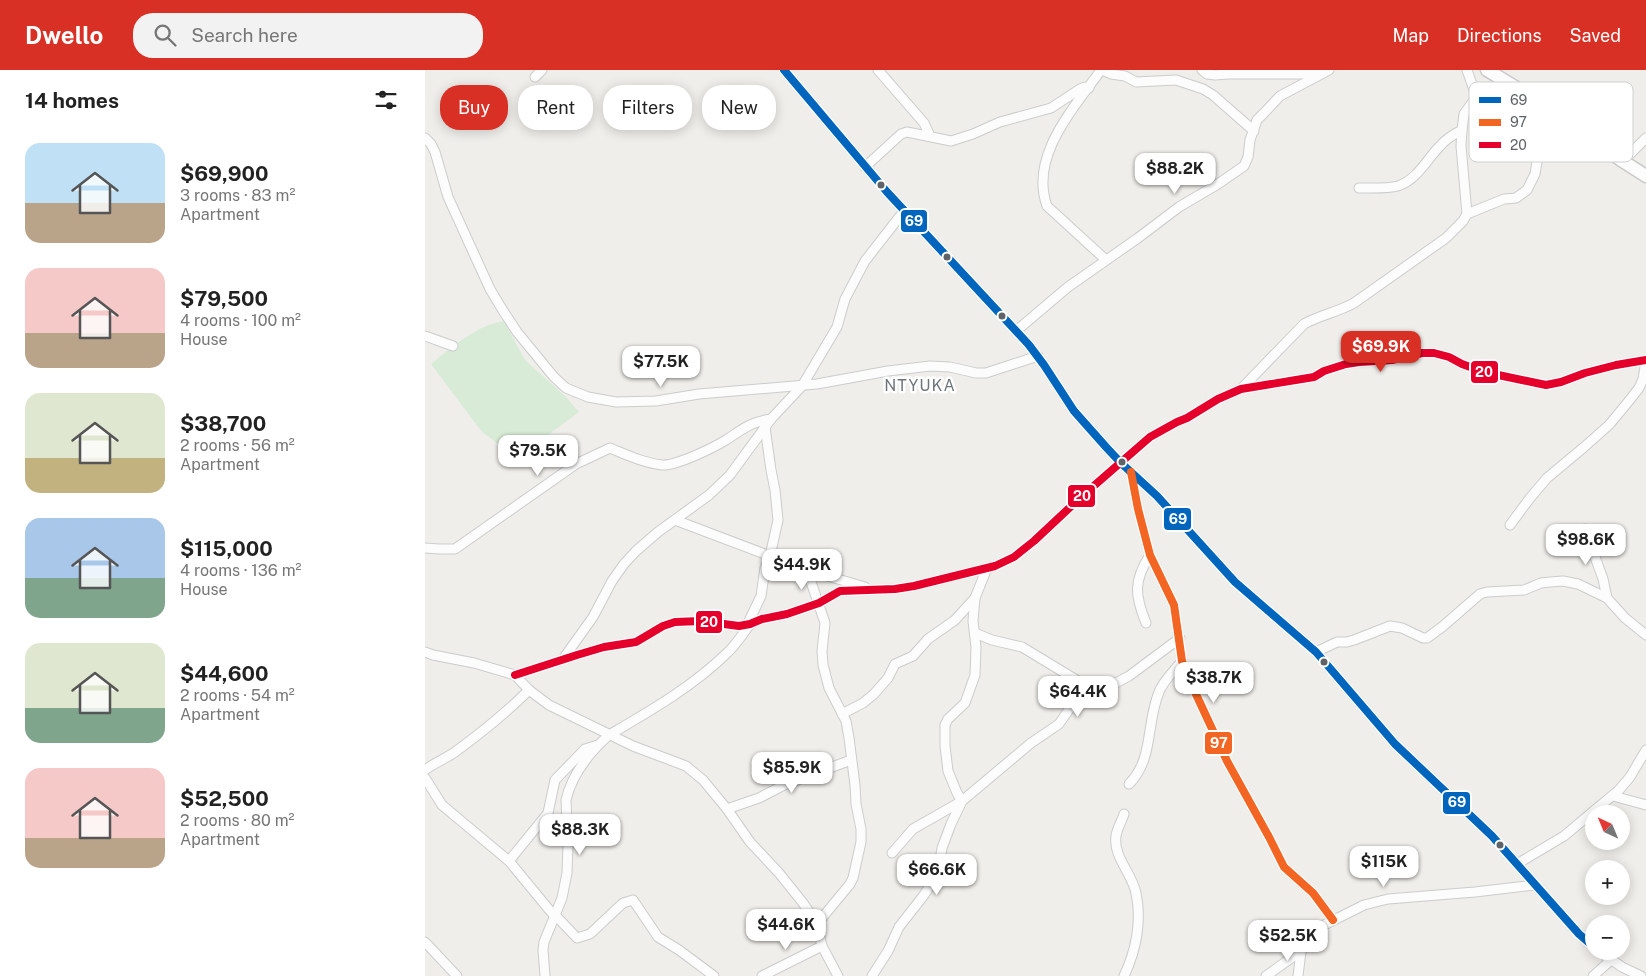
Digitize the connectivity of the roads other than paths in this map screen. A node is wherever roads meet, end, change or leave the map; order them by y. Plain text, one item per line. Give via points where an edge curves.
1 (543, 70) edge
2 (784, 70) edge
3 (877, 70) edge
4 (1102, 70) edge
5 (1202, 70) edge
6 (1467, 70) edge
7 (1487, 70) edge
8 (1327, 71) edge
9 (535, 77) dead end
10 (1471, 82) edge
11 (1507, 82) edge
12 (1089, 88) junction
13 (1469, 108) edge
14 (1462, 130) junction
15 (1254, 131) junction
16 (930, 136) junction
17 (425, 138) edge
18 (1646, 138) edge
19 (1633, 151) edge
20 (1537, 162) edge
21 (1625, 162) edge
22 (865, 167) junction
23 (1646, 176) edge
24 (1359, 188) dead end
25 (904, 211) junction
26 (1467, 214) junction
27 (1106, 260) junction
28 (1016, 331) junction
29 (425, 336) edge
30 (453, 346) dead end
31 (1038, 356) junction
32 (1646, 361) edge
33 (802, 386) junction
34 (1241, 389) junction
35 (771, 418) junction
36 (765, 427) junction
37 (1121, 463) junction
38 (1131, 472) junction
39 (675, 520) junction
40 (1510, 525) dead end
41 (1585, 529) dead end
42 (425, 548) edge
43 (1150, 555) junction
44 (769, 556) junction
45 (987, 568) junction
46 (807, 570) junction
47 (875, 590) junction
48 (975, 598) junction
49 (1607, 598) junction
50 (819, 603) junction
51 (1146, 623) dead end
52 (749, 625) junction
53 (975, 633) junction
54 (1646, 635) edge
55 (1180, 638) junction
56 (425, 652) edge
57 (1316, 652) junction
58 (563, 659) junction
59 (1182, 661) junction
60 (515, 675) junction
61 (1088, 687) junction
62 (529, 690) junction
63 (842, 714) junction
64 (609, 735) junction
65 (599, 745) junction
66 (1646, 750) edge
67 (851, 760) junction
68 (425, 770) edge
69 (425, 778) edge
70 (1129, 784) dead end
71 (1613, 796) junction
72 (962, 801) junction
73 (1646, 805) edge
74 (727, 809) junction
75 (1124, 814) dead end
76 (892, 853) dead end
77 (509, 861) junction
78 (1517, 864) junction
79 (1535, 885) junction
80 (556, 916) junction
81 (1333, 920) junction
82 (817, 924) junction
83 (1585, 939) edge
84 (425, 942) edge
85 (821, 946) junction
86 (1301, 951) junction
87 (1611, 960) joint
88 (457, 976) edge
89 (545, 976) edge
90 (713, 976) edge
91 (762, 976) edge
92 (838, 976) edge
93 (872, 976) edge
94 (1124, 976) edge
95 (1266, 976) edge
96 (1298, 976) edge
97 (1593, 976) edge
98 (1641, 976) edge

1 - 9 street
2 - 22 street
3 - 16 street via 924,123
4 - 12 street
4 - 15 street via 1136,82 1176,80 1203,89
5 - 8 street via 1215,76
6 - 10 street
7 - 11 street
8 - 15 street via 1279,96 1257,120
12 - 16 street via 1080,89 1051,108 1000,122 951,142
12 - 27 street via 1054,139 1046,158 1042,187 1047,206
13 - 14 street via 1464,114
14 - 24 street via 1438,147 1423,168 1399,186
14 - 26 street
15 - 27 street via 1243,166
16 - 22 street via 901,134
17 - 33 street via 435,152 448,197 489,289 517,332 566,388 603,401 643,402
18 - 19 street
20 - 26 street via 1527,190 1516,198 1504,199
21 - 23 street
22 - 25 street
25 - 28 street
25 - 33 street via 865,261 845,299 837,327
26 - 34 street via 1446,238 1354,303 1304,324
27 - 28 street
28 - 31 street
29 - 30 street
31 - 33 street via 986,373 929,366
31 - 37 street via 1074,411
32 - 34 street via 1616,365 1546,385 1484,372 1435,353 1422,353 1392,360 1346,364 1314,377
32 - 40 street via 1643,379 1629,402 1609,425 1547,478
33 - 35 street
34 - 37 street via 1150,437
35 - 36 street
35 - 42 street via 749,424 713,448 664,465 636,459 610,448 576,464 455,549
36 - 39 street via 730,475
36 - 44 street via 777,520
37 - 38 street
37 - 45 street via 1034,541 1005,562
38 - 43 street
38 - 57 street via 1235,582
39 - 44 street
39 - 58 street via 624,564 593,617
41 - 49 street
43 - 51 street via 1137,586 1138,602
43 - 55 street via 1174,605
44 - 46 street
44 - 52 street via 761,596
45 - 47 street via 913,586
45 - 48 street
46 - 47 street
46 - 50 street
47 - 50 street via 840,591
48 - 53 street
48 - 63 street via 913,656 895,664 874,694
49 - 54 street
49 - 57 street via 1586,587 1563,581 1541,583 1524,590 1487,592 1480,594 1427,638 1390,626
50 - 52 street
50 - 63 street via 825,623 823,666 829,688
52 - 58 street via 675,622 636,642
52 - 64 street via 727,653 709,669 667,700
53 - 61 street via 1022,647
53 - 72 street via 975,675 970,691 965,703 945,725 948,771
55 - 59 street
55 - 61 street via 1114,684
56 - 60 street
57 - 78 street via 1395,744
58 - 60 street
59 - 70 street via 1160,690 1147,751
59 - 81 street via 1227,761 1284,867 1313,893
60 - 62 street
61 - 72 street via 1059,724
62 - 64 street via 549,705
62 - 68 street via 487,728
63 - 67 street via 847,721
64 - 65 street
64 - 74 street via 686,766 703,780
65 - 77 street via 585,749 555,780 548,813
65 - 80 street via 581,766 568,791 568,862 563,898
66 - 71 street via 1630,778
67 - 74 street
67 - 82 street via 861,842 850,884
69 - 77 street via 442,805
71 - 73 street
71 - 78 street via 1564,836
72 - 76 street via 913,829
72 - 93 street via 942,848 934,879 899,927
74 - 82 street
75 - 94 street via 1116,836 1117,851 1136,892 1138,916 1135,947
77 - 80 street
78 - 79 street
79 - 81 street via 1388,899
79 - 83 street
80 - 89 street via 544,942
80 - 90 street via 577,938 590,934 623,903 633,900 658,937
81 - 86 street via 1318,930
82 - 85 street
84 - 88 street
85 - 91 street
85 - 92 street
86 - 95 street
86 - 96 street
87 - 97 street
87 - 98 street

